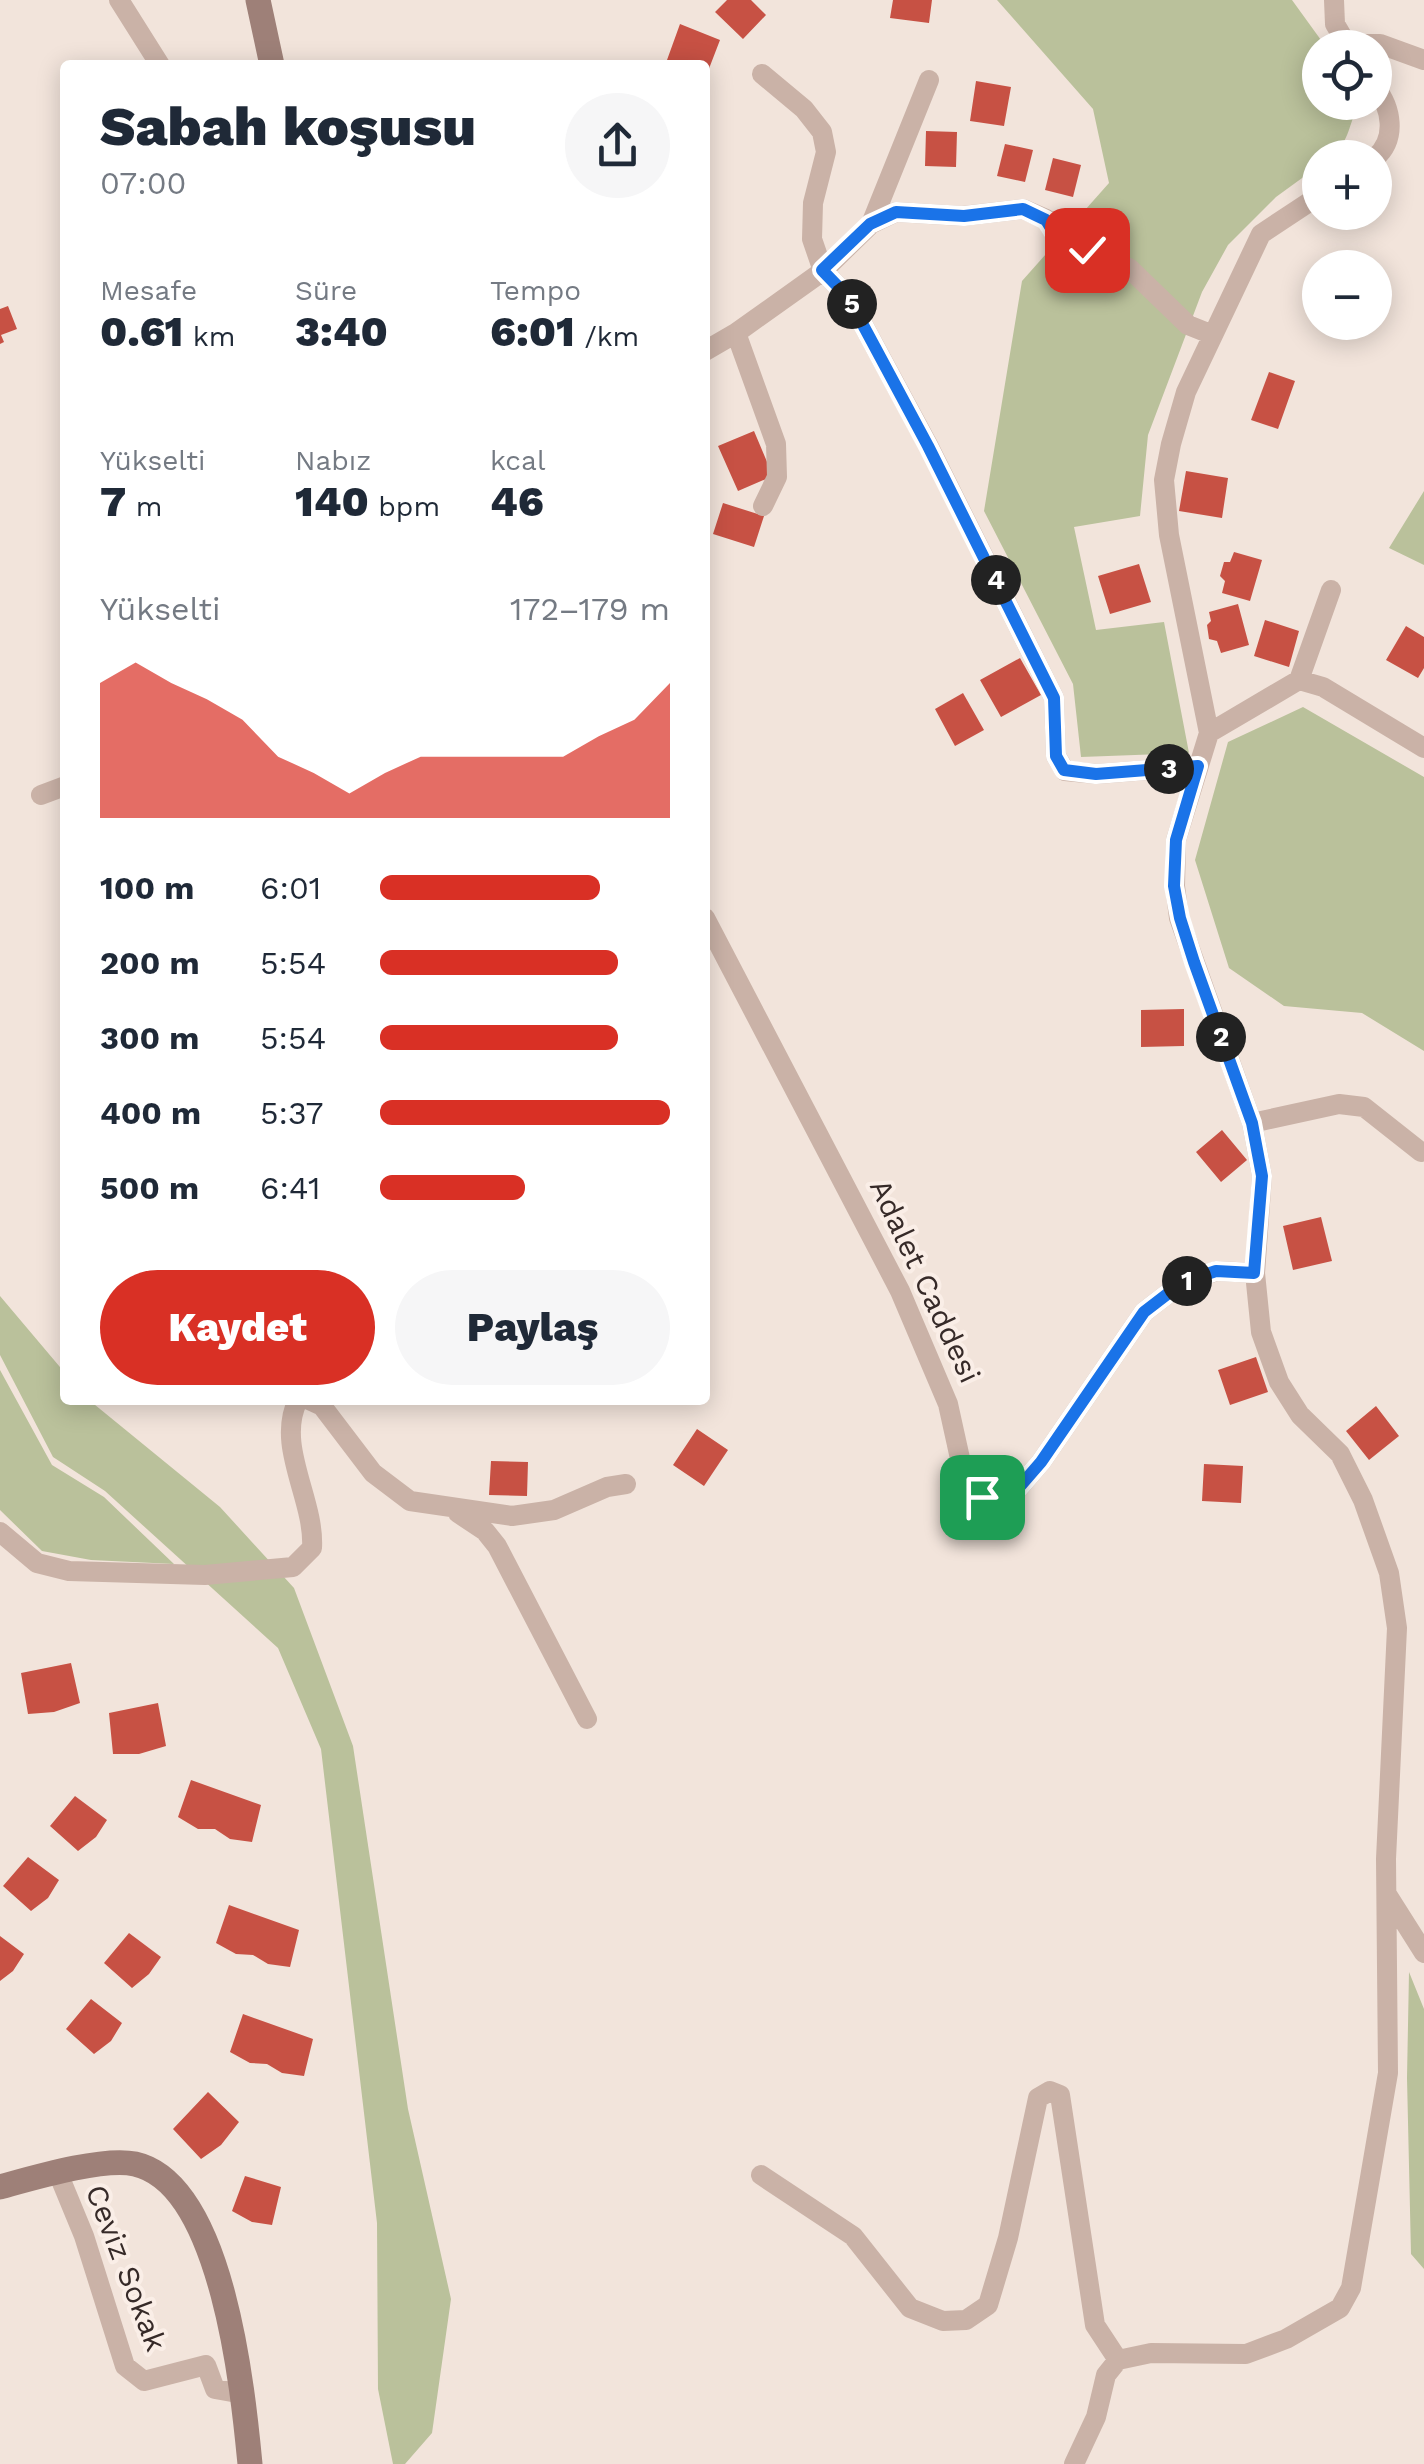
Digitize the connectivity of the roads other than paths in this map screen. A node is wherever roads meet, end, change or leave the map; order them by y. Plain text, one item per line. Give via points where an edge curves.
1 (119, 0) edge
2 (258, 0) edge
3 (1334, 0) edge
4 (1339, 30) edge
5 (1392, 48) edge
6 (157, 60) edge
7 (271, 60) edge
8 (1424, 60) edge
9 (762, 74) dead end
10 (930, 80) dead end
11 (1302, 207) edge
12 (870, 224) junction
13 (822, 270) junction
14 (736, 334) junction
15 (1213, 335) junction
16 (710, 348) edge
17 (763, 506) dead end
18 (1331, 590) dead end
19 (1298, 680) junction
20 (1209, 733) junction
21 (1424, 748) edge
22 (1198, 766) junction
23 (60, 788) edge
24 (41, 794) dead end
25 (710, 928) edge
26 (1252, 1123) junction
27 (1422, 1152) edge
28 (1254, 1273) junction
29 (296, 1405) edge
30 (320, 1405) edge
31 (626, 1484) dead end
32 (452, 1508) junction
33 (0, 1532) edge
34 (588, 1719) dead end
35 (1386, 1894) junction
36 (1424, 1954) edge
37 (58, 2173) junction
38 (762, 2174) dead end
39 (0, 2187) edge
40 (1118, 2360) junction
41 (243, 2394) junction
42 (250, 2464) edge
43 (1074, 2464) edge

1 - 6 street
2 - 7 street
3 - 4 street
5 - 8 street
9 - 13 street via 822,132 826,152 812,203 812,239
10 - 12 street
11 - 15 street via 1261,234
12 - 13 street
12 - 15 street via 896,212 964,216 1023,209 1046,220 1059,241 1129,268 1188,325
13 - 14 street
13 - 22 street via 866,330 1054,698 1056,756 1064,770
14 - 16 street
14 - 17 street via 776,444 777,477
15 - 20 street via 1186,392 1164,480
18 - 19 street
19 - 20 street
19 - 21 street
20 - 22 street
22 - 26 street via 1176,840 1174,886
23 - 24 street
25 - 28 street, Adalet Caddesi via 900,1291 948,1404 964,1472 982,1497 1009,1499 1144,1312 1183,1282 1216,1271
26 - 27 street via 1339,1104 1364,1106
26 - 28 street via 1262,1176
28 - 35 street via 1261,1332 1279,1382 1300,1415 1340,1454 1390,1573 1397,1628
29 - 33 street via 290,1434 313,1531 312,1548 293,1567 205,1575 69,1571 37,1563
30 - 32 street via 390,1488 410,1501
31 - 32 street via 554,1510 512,1516
32 - 34 street via 498,1546
35 - 36 street
35 - 40 street via 1388,2074 1351,2288 1340,2308 1246,2354 1151,2352
37 - 39 street
37 - 41 street via 116,2162 138,2165 180,2196 221,2281
37 - 41 street, Ceviz Sokak via 126,2366 144,2381 206,2365 214,2389
38 - 40 street via 853,2236 910,2308 943,2321 966,2320 988,2305 1038,2098 1050,2091 1060,2095 1095,2326
40 - 43 street via 1106,2375
41 - 42 street

